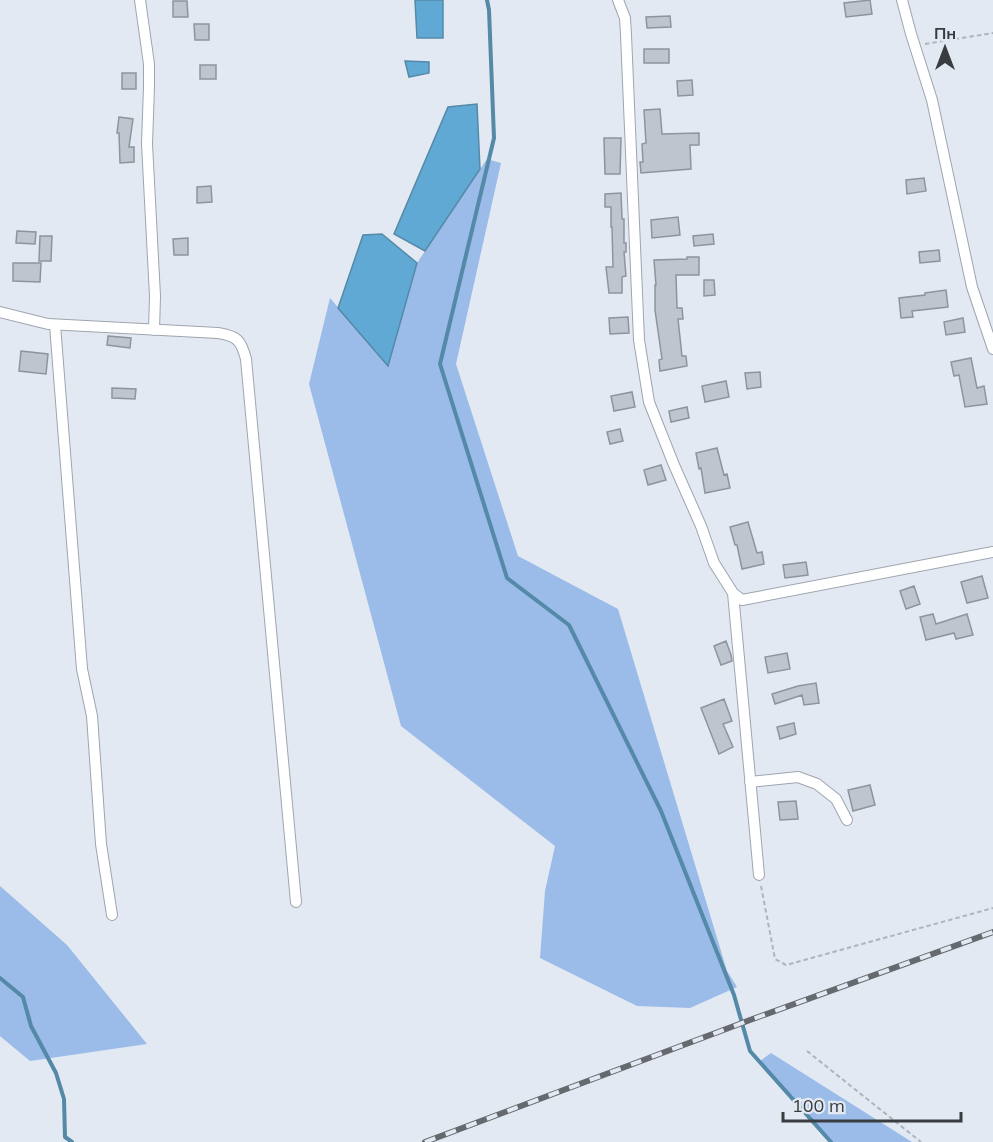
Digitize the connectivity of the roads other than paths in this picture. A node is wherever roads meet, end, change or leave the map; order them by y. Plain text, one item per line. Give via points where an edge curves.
1 (140, 0) edge
2 (618, 0) edge
3 (902, 0) edge
4 (0, 312) edge
5 (55, 325) junction
6 (154, 330) junction
7 (993, 349) edge
8 (993, 552) edge
9 (733, 593) junction
10 (750, 782) junction
11 (847, 820) dead end
12 (759, 875) road end
13 (296, 902) dead end
14 (112, 915) dead end

1 - 6 street via 149,87 147,144
2 - 9 street via 625,18 639,340 649,402 714,562
3 - 7 street via 932,100 972,287
4 - 5 street
5 - 6 street
5 - 14 street via 82,669 92,716 101,844
6 - 13 street via 229,335 238,339 246,359
8 - 9 street via 742,600
9 - 10 street
10 - 11 street via 798,777 817,784 836,799
10 - 12 street

